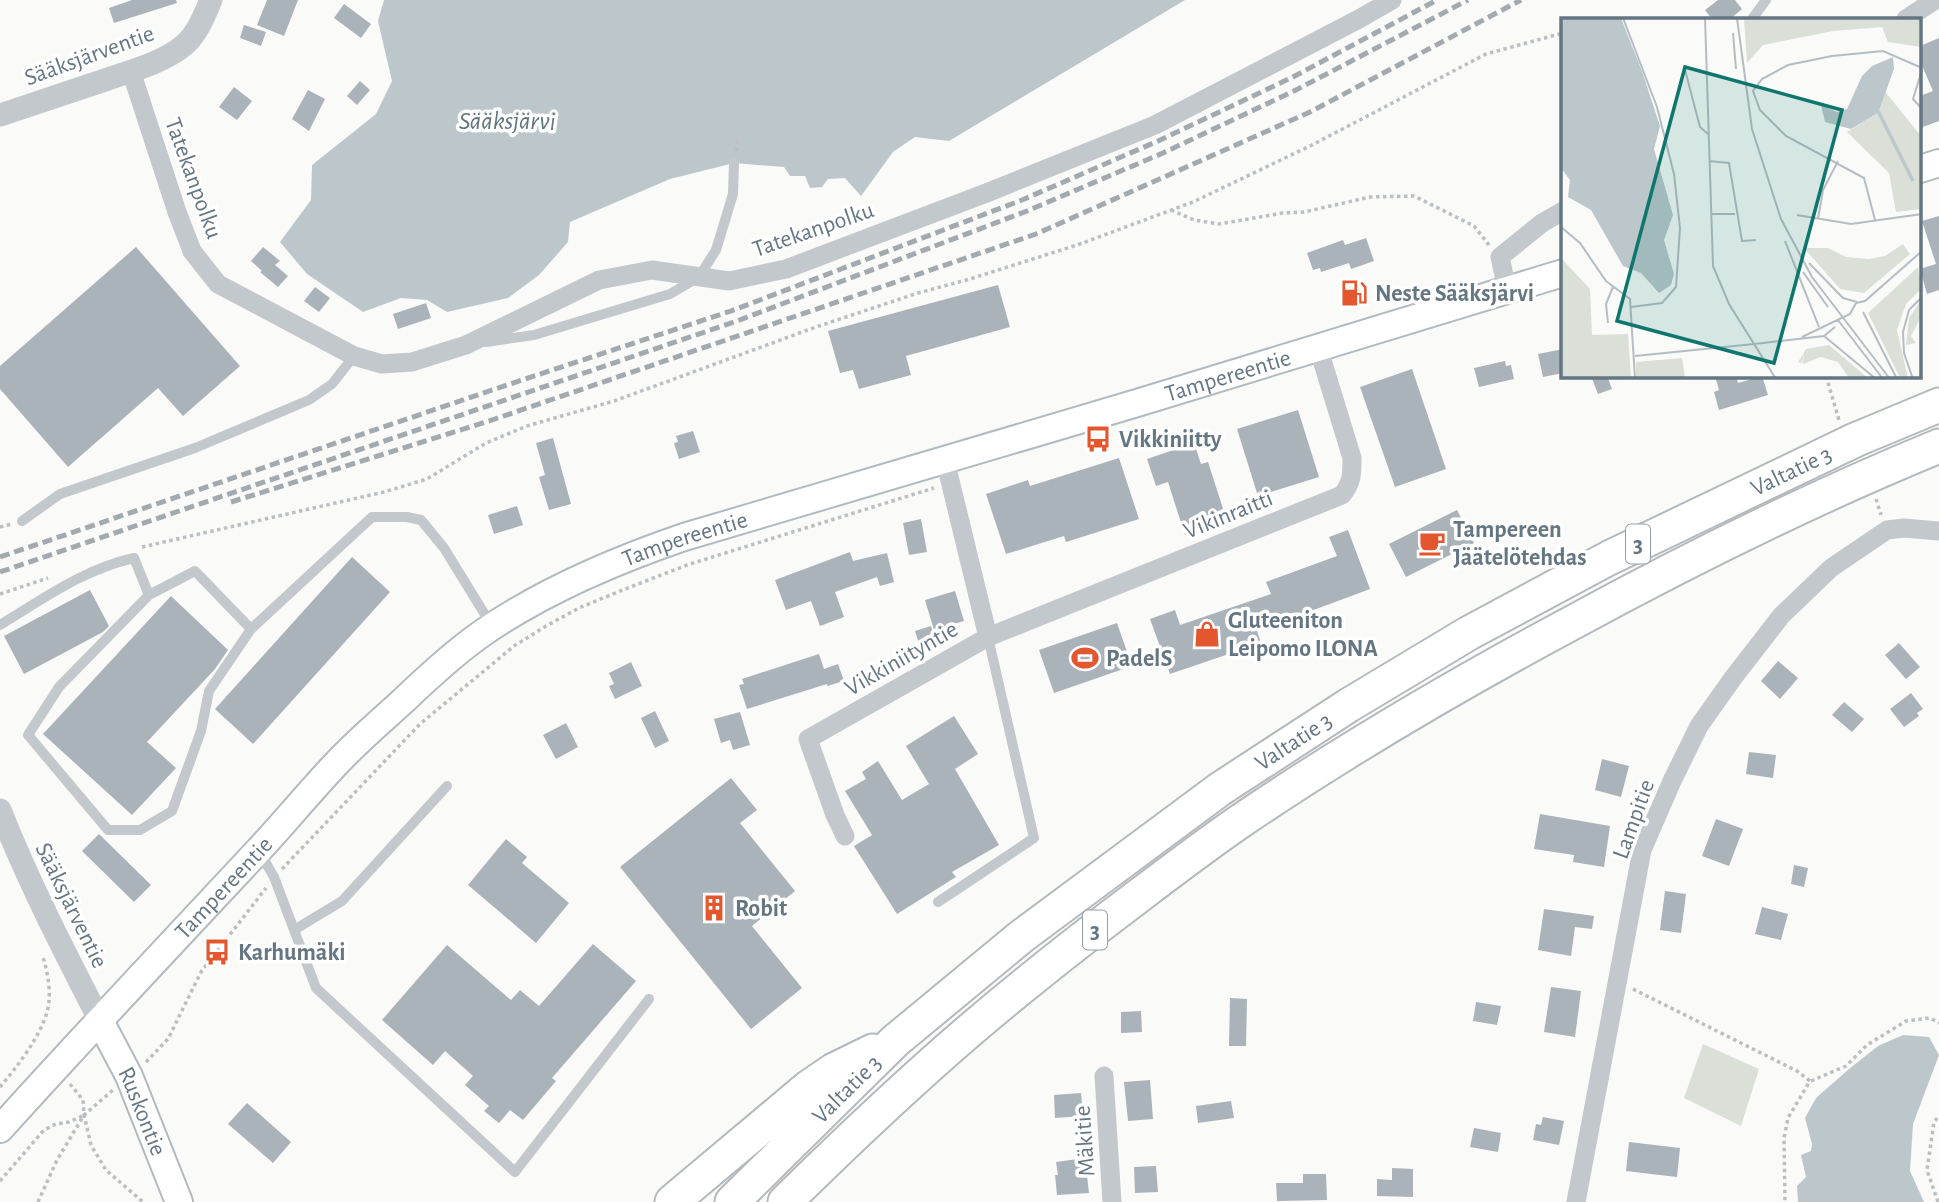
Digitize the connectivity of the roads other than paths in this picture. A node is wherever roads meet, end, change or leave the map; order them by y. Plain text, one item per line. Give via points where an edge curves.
1 (211, 0) edge
2 (1392, 0) edge
3 (1766, 0) edge
4 (1935, 0) edge
5 (1753, 18) edge
6 (1908, 18) edge
7 (131, 71) junction
8 (0, 115) edge
9 (734, 163) dead end
10 (1939, 163) edge
11 (1922, 168) edge
12 (1561, 212) edge
13 (1561, 274) edge
14 (698, 277) junction
15 (1507, 289) junction
16 (466, 345) junction
17 (1318, 347) junction
18 (354, 356) junction
19 (1939, 405) edge
20 (1939, 446) edge
21 (948, 471) junction
22 (22, 521) dead end
23 (1939, 531) edge
24 (149, 595) junction
25 (0, 625) edge
26 (492, 626) junction
27 (251, 629) junction
28 (988, 637) junction
29 (447, 786) dead end
30 (0, 810) edge
31 (845, 836) dead end
32 (258, 850) junction
33 (938, 902) dead end
34 (294, 930) junction
35 (649, 999) dead end
36 (100, 1021) junction
37 (895, 1041) junction
38 (1104, 1076) dead end
39 (0, 1129) edge
40 (843, 1146) junction
41 (179, 1202) edge
42 (672, 1202) edge
43 (732, 1202) edge
44 (785, 1202) edge
45 (820, 1202) edge
46 (1112, 1202) edge
47 (1576, 1202) edge

1 - 7 street, Sääksjärventie via 183,46
2 - 14 street, Tatekanpolku via 1155,125 1002,187 786,269 729,281
3 - 5 lane
4 - 6 street
7 - 8 street, Sääksjärventie
7 - 18 street, Tatekanpolku via 177,212 198,259 218,284
9 - 14 lane via 733,194 716,250
10 - 11 main road
12 - 15 street via 1500,257
13 - 15 main road, Tampereentie
14 - 16 lane via 670,294 534,335
14 - 16 street, Tatekanpolku via 652,271 599,280
15 - 17 main road, Tampereentie
16 - 18 street, Tatekanpolku via 412,362 382,364
17 - 21 main road, Tampereentie
17 - 28 street, Vikinraitti via 1352,458 1350,485 1342,495
18 - 22 lane via 332,384 309,400 195,448 60,494
19 - 37 highway, Valtatie 3 / 3 via 1855,440 1609,558 1469,633 1349,705 1134,852 1022,936
20 - 40 highway, Valtatie 3 / 3 via 1866,476 1626,593 1366,739 1239,822 1043,969
21 - 26 main road, Tampereentie via 741,520 655,547 575,580
21 - 28 street, Vikkiniityntie
23 - 47 street, Lampitie via 1887,530 1831,568 1781,616 1699,726 1642,850
24 - 25 lane via 134,558 110,563 64,586
24 - 27 lane via 195,571
24 - 27 lane via 59,687 28,735 108,830 140,830 172,811 201,731 209,691
26 - 27 lane via 444,548 421,520 372,517
26 - 32 main road, Tampereentie via 425,680 335,764
28 - 31 street, Vikkiniityntie via 808,739
28 - 33 lane via 1034,838
29 - 34 lane via 342,901
30 - 36 street, Sääksjärventie via 19,859
32 - 34 lane via 274,877
32 - 36 main road, Tampereentie
34 - 35 lane via 316,988 515,1172
36 - 39 main road, Tampereentie
36 - 41 main road, Ruskontie via 129,1076
37 - 42 highway via 809,1087
37 - 43 highway, Valtatie 3 / 3
38 - 46 street, Mäkitie
40 - 44 highway, Valtatie 3 / 3
40 - 45 highway

